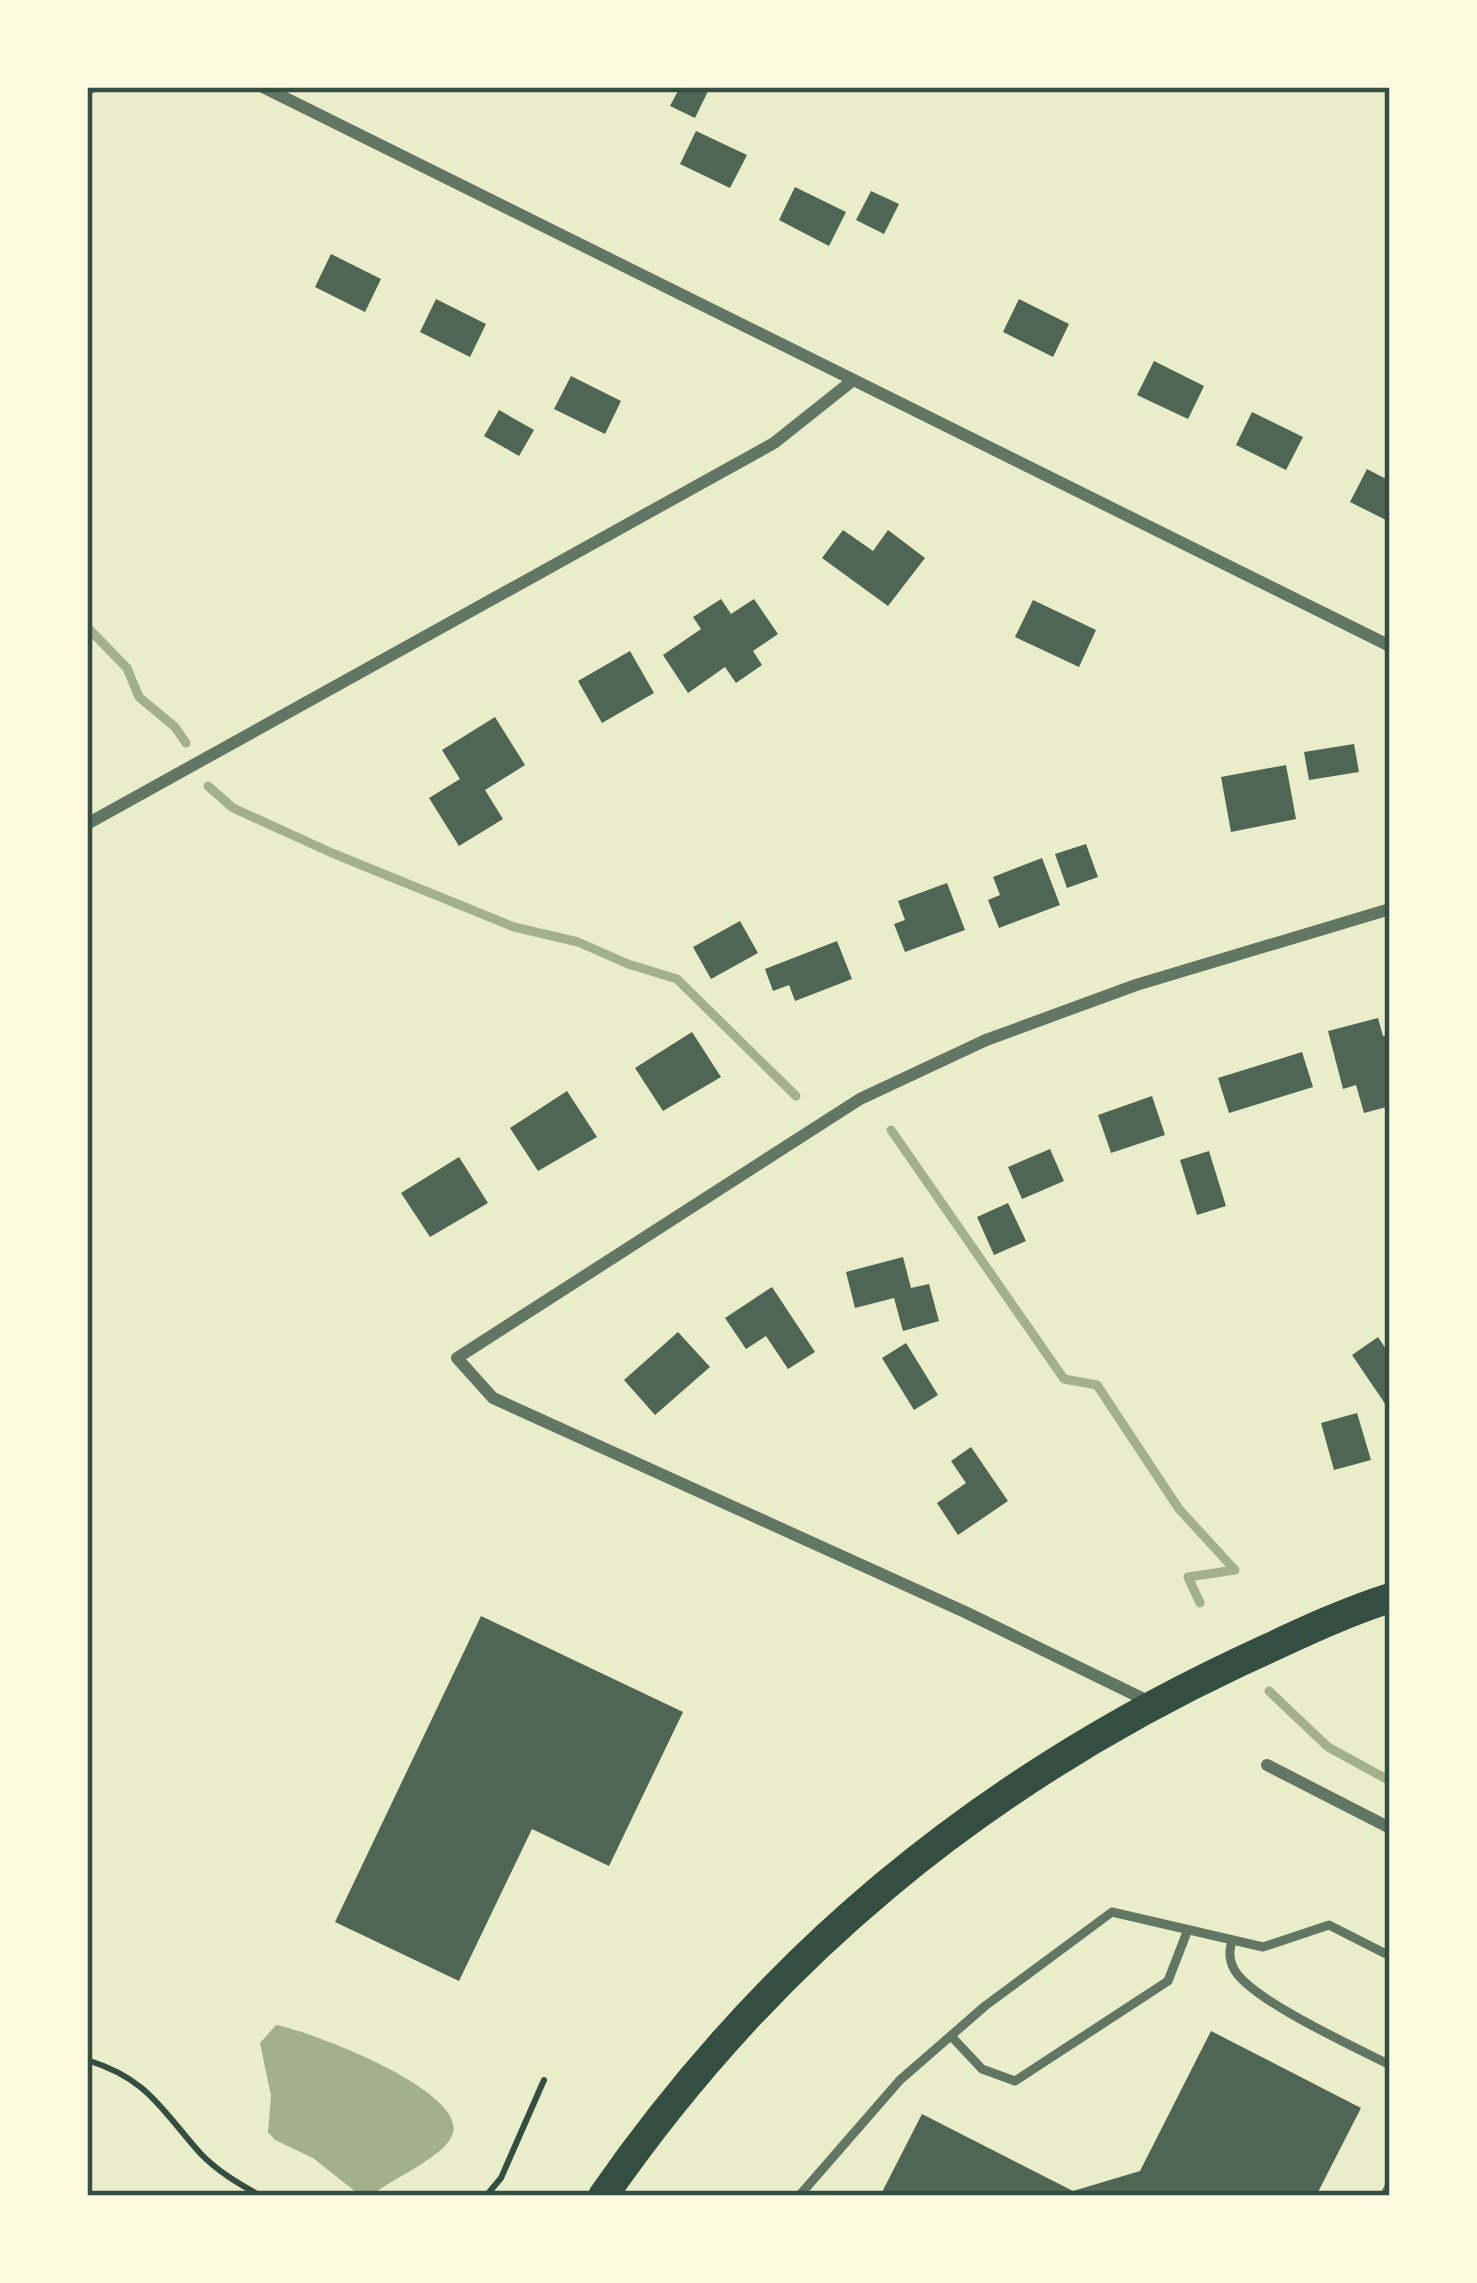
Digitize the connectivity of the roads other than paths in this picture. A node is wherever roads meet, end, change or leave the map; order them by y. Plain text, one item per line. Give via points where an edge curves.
1 (262, 87) edge
2 (852, 380) junction
3 (1390, 646) edge
4 (87, 824) edge
5 (1390, 909) edge
6 (1390, 1598) edge
7 (1153, 1703) junction
8 (1267, 1765) dead end
9 (1390, 1828) edge
10 (1187, 1932) junction
11 (1232, 1941) junction
12 (1390, 1957) edge
13 (951, 2036) junction
14 (1390, 2065) edge
15 (1390, 2185) edge
16 (603, 2196) edge
17 (800, 2196) edge
18 (1384, 2196) edge

1 - 2 street
2 - 3 street
2 - 4 street via 774,443
5 - 7 street via 1136,985 986,1040 860,1100 458,1358 493,1398
6 - 7 main road
7 - 16 main road via 961,1826 844,1917 739,2021
8 - 9 street
10 - 11 lane
10 - 13 lane via 1112,1912
10 - 13 lane via 1168,1981 1015,2081 982,2069
11 - 12 lane via 1263,1947 1329,1925
11 - 14 lane via 1234,1971 1254,1989
13 - 17 lane via 900,2080
15 - 18 lane

